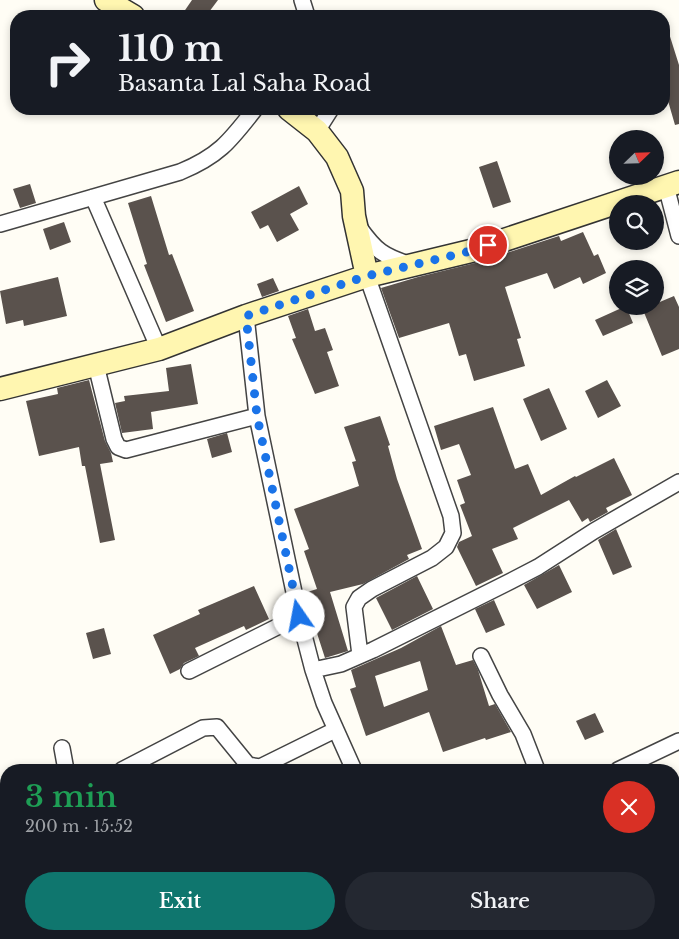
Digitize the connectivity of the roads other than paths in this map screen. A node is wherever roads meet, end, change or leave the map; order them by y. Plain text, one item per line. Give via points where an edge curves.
1 (106, 0) edge
2 (123, 10) edge
3 (250, 115) edge
4 (296, 115) edge
5 (327, 115) edge
6 (317, 132) junction
7 (673, 184) edge
8 (93, 197) junction
9 (354, 216) junction
10 (0, 224) edge
11 (679, 236) edge
12 (413, 265) junction
13 (367, 276) junction
14 (246, 316) junction
15 (159, 349) junction
16 (96, 365) junction
17 (0, 389) edge
18 (257, 416) junction
19 (679, 482) edge
20 (299, 616) junction
21 (360, 656) junction
22 (481, 656) dead end
23 (313, 670) junction
24 (189, 671) dead end
25 (335, 730) junction
26 (679, 741) edge
27 (62, 748) dead end
28 (65, 764) edge
29 (134, 764) edge
30 (247, 764) edge
31 (266, 764) edge
32 (351, 764) edge
33 (535, 764) edge
34 (631, 764) edge

1 - 2 main road
3 - 8 street via 233,138 199,164
4 - 6 main road
5 - 6 street
6 - 9 main road via 337,157 352,191
7 - 11 street
7 - 12 main road via 471,251
8 - 10 street
8 - 15 street
9 - 12 street via 380,252
9 - 13 main road
12 - 13 main road
13 - 14 main road
13 - 21 street via 451,516 452,533 446,546 432,558 359,598 354,607
14 - 15 main road
14 - 18 street
15 - 16 main road
16 - 17 main road
16 - 18 street via 114,439 118,447 126,450
18 - 20 street
19 - 21 street via 538,567
20 - 23 street
20 - 24 street
21 - 23 street
22 - 33 street
23 - 25 street
25 - 31 street
25 - 32 street
26 - 34 street
27 - 28 street
29 - 30 street via 203,728 217,727

